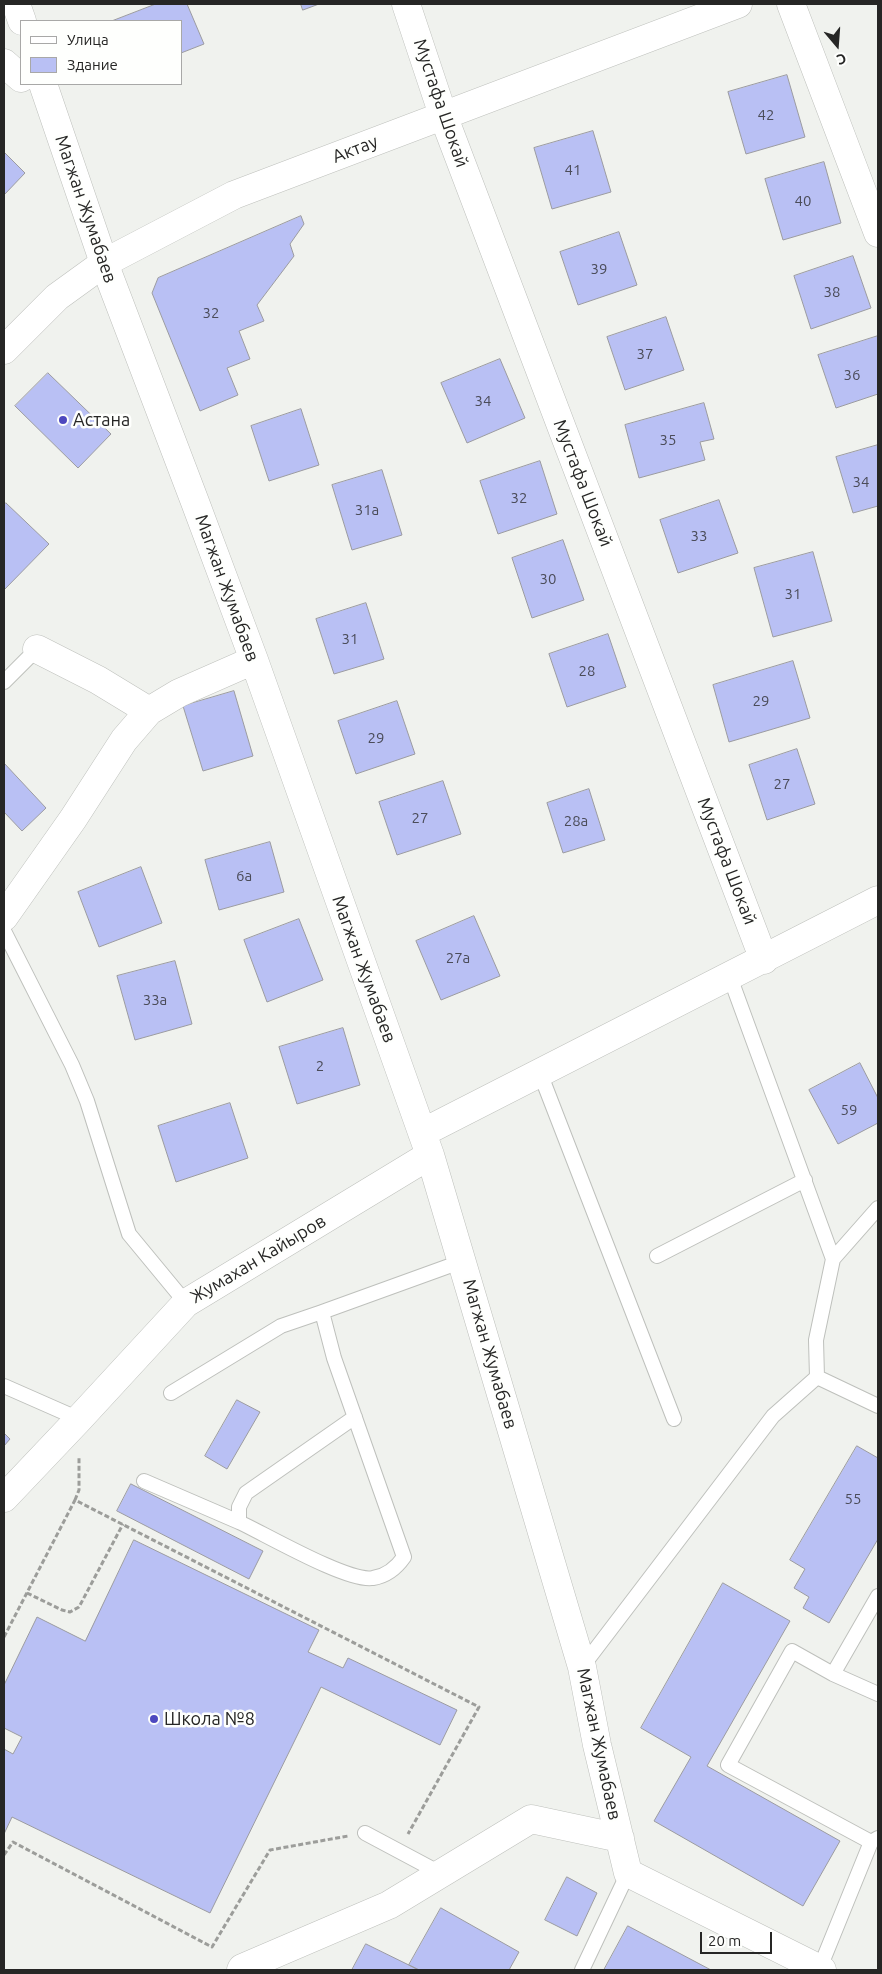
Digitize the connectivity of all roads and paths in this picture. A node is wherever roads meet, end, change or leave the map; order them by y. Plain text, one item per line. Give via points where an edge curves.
1 (16, 4) edge
2 (406, 4) edge
3 (738, 4) edge
4 (791, 4) edge
5 (22, 20) edge
6 (4, 63) edge
7 (20, 77) edge
8 (30, 85) edge
9 (47, 94) edge
10 (443, 116) junction
11 (878, 233) edge
12 (104, 263) junction
13 (4, 350) edge
14 (37, 649) joint
15 (254, 660) junction
16 (4, 682) edge
17 (149, 711) junction
18 (878, 900) edge
19 (4, 917) edge
20 (4, 931) edge
21 (764, 960) junction
22 (730, 977) junction
23 (540, 1073) junction
24 (426, 1144) junction
25 (805, 1180) junction
26 (878, 1208) edge
27 (657, 1256) dead end
28 (833, 1259) junction
29 (463, 1261) junction
30 (186, 1303) junction
31 (322, 1312) junction
32 (817, 1377) junction
33 (4, 1386) edge
34 (171, 1393) dead end
35 (878, 1406) edge
36 (355, 1417) junction
37 (80, 1419) junction
38 (674, 1419) dead end
39 (144, 1481) dead end
40 (4, 1498) edge
41 (238, 1522) junction
42 (123, 1524) junction
43 (27, 1593) junction
44 (878, 1596) edge
45 (4, 1637) edge
46 (582, 1667) junction
47 (833, 1674) junction
48 (878, 1694) edge
49 (365, 1834) joint
50 (620, 1838) junction
51 (875, 1840) edge
52 (399, 1851) junction
53 (4, 1855) edge
54 (440, 1873) junction
55 (628, 1873) junction
56 (820, 1969) edge
57 (241, 1970) edge
58 (582, 1970) edge

1 - 5 street
2 - 10 street, Мустафа Шокай
3 - 10 street, Актау
4 - 11 street
6 - 7 street
8 - 9 street
9 - 12 street, Магжан Жумабаев
10 - 12 street, Актау via 234,195
10 - 21 street, Мустафа Шокай
12 - 13 street, Актау via 57,298
12 - 15 street, Магжан Жумабаев
14 - 16 lane
14 - 17 street
15 - 17 street via 179,693
15 - 24 street, Магжан Жумабаев
17 - 19 street via 124,740
18 - 21 street, Жумахан Кайыров
20 - 30 lane via 87,1101 129,1234
21 - 22 street, Жумахан Кайыров
22 - 23 street, Жумахан Кайыров
22 - 25 lane
23 - 24 street, Жумахан Кайыров
23 - 38 lane
24 - 29 street, Магжан Жумабаев
24 - 30 street, Жумахан Кайыров
25 - 27 lane
25 - 28 lane
26 - 28 lane
28 - 32 lane via 816,1340
29 - 31 lane
29 - 46 street, Магжан Жумабаев
30 - 37 street, Жумахан Кайыров
31 - 34 lane via 281,1326
31 - 36 lane
32 - 35 lane
32 - 46 lane via 773,1416
33 - 37 lane
36 - 41 lane via 246,1493 239,1507
36 - 41 lane via 404,1557 395,1569 373,1579 345,1574
37 - 40 street, Жумахан Кайыров
39 - 41 lane
42 - 43 path via 79,1607 70,1612 62,1610
42 - 43 path via 75,1500
42 - 52 path via 479,1707
43 - 45 path
44 - 47 lane
46 - 50 street, Магжан Жумабаев
47 - 48 lane
47 - 51 lane via 792,1651 728,1765
49 - 52 lane
49 - 53 path via 270,1850 212,1947 13,1842
50 - 54 street via 531,1819
50 - 55 street, Магжан Жумабаев
51 - 56 lane
52 - 54 lane
54 - 57 street via 389,1904
55 - 56 street
55 - 58 lane

